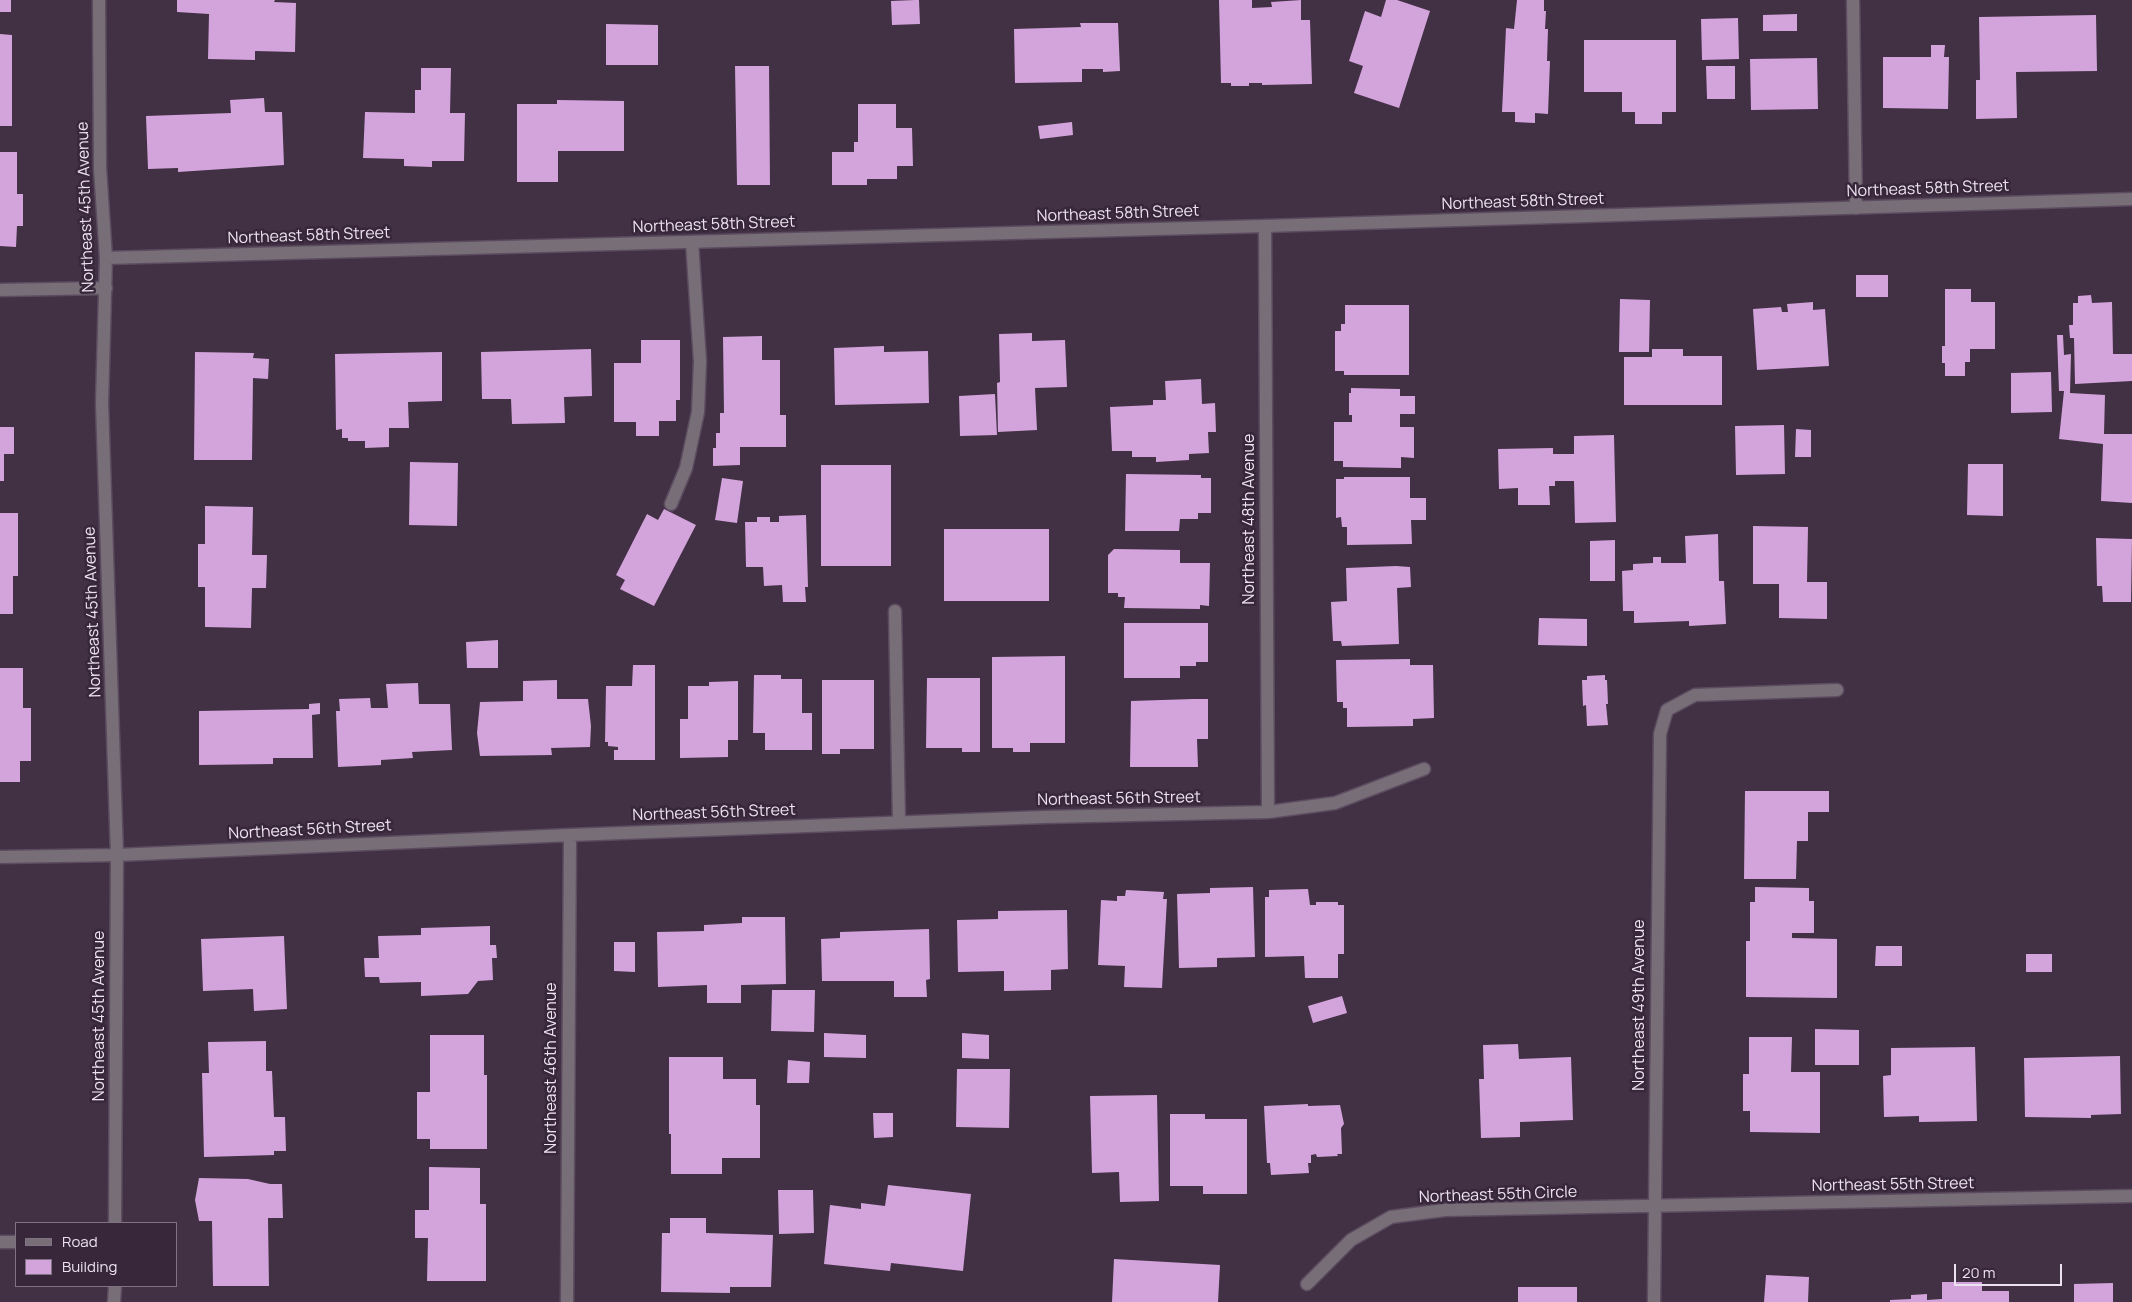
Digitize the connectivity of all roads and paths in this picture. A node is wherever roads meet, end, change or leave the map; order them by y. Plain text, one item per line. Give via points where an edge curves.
1 (99, 0) edge
2 (1853, 0) edge
3 (2132, 199) edge
4 (1856, 208) junction
5 (1265, 226) junction
6 (692, 242) junction
7 (106, 258) junction
8 (106, 288) junction
9 (0, 290) edge
10 (672, 504) dead end
11 (895, 611) dead end
12 (1837, 690) dead end
13 (1424, 769) dead end
14 (1268, 812) junction
15 (899, 822) junction
16 (570, 835) junction
17 (117, 855) junction
18 (0, 858) edge
19 (2132, 1196) edge
20 (1654, 1206) junction
21 (115, 1222) edge
22 (0, 1242) edge
23 (15, 1242) edge
24 (1306, 1284) dead end
25 (114, 1287) edge
26 (114, 1302) edge
27 (567, 1302) edge
28 (1654, 1302) edge

1 - 7 street, Northeast 45th Avenue via 100,168
2 - 4 street
3 - 4 street, Northeast 58th Street
4 - 5 street, Northeast 58th Street
5 - 6 street, Northeast 58th Street
5 - 14 street, Northeast 48th Avenue
6 - 7 street, Northeast 58th Street
6 - 10 street via 700,361 698,412 686,468
7 - 8 street, Northeast 45th Avenue
8 - 9 street
8 - 17 street, Northeast 45th Avenue via 102,403
11 - 15 street
12 - 20 street, Northeast 49th Avenue via 1695,695 1667,710 1660,734 1658,767
13 - 14 street, Northeast 56th Street via 1335,803
14 - 15 street, Northeast 56th Street
15 - 16 street, Northeast 56th Street
16 - 17 street, Northeast 56th Street
16 - 27 street, Northeast 46th Avenue
17 - 18 street, Northeast 56th Street
17 - 21 street, Northeast 45th Avenue
19 - 20 street, Northeast 55th Street
20 - 24 street, Northeast 55th Circle via 1446,1210 1391,1217 1351,1240
20 - 28 street, Northeast 49th Avenue
22 - 23 street
25 - 26 street

